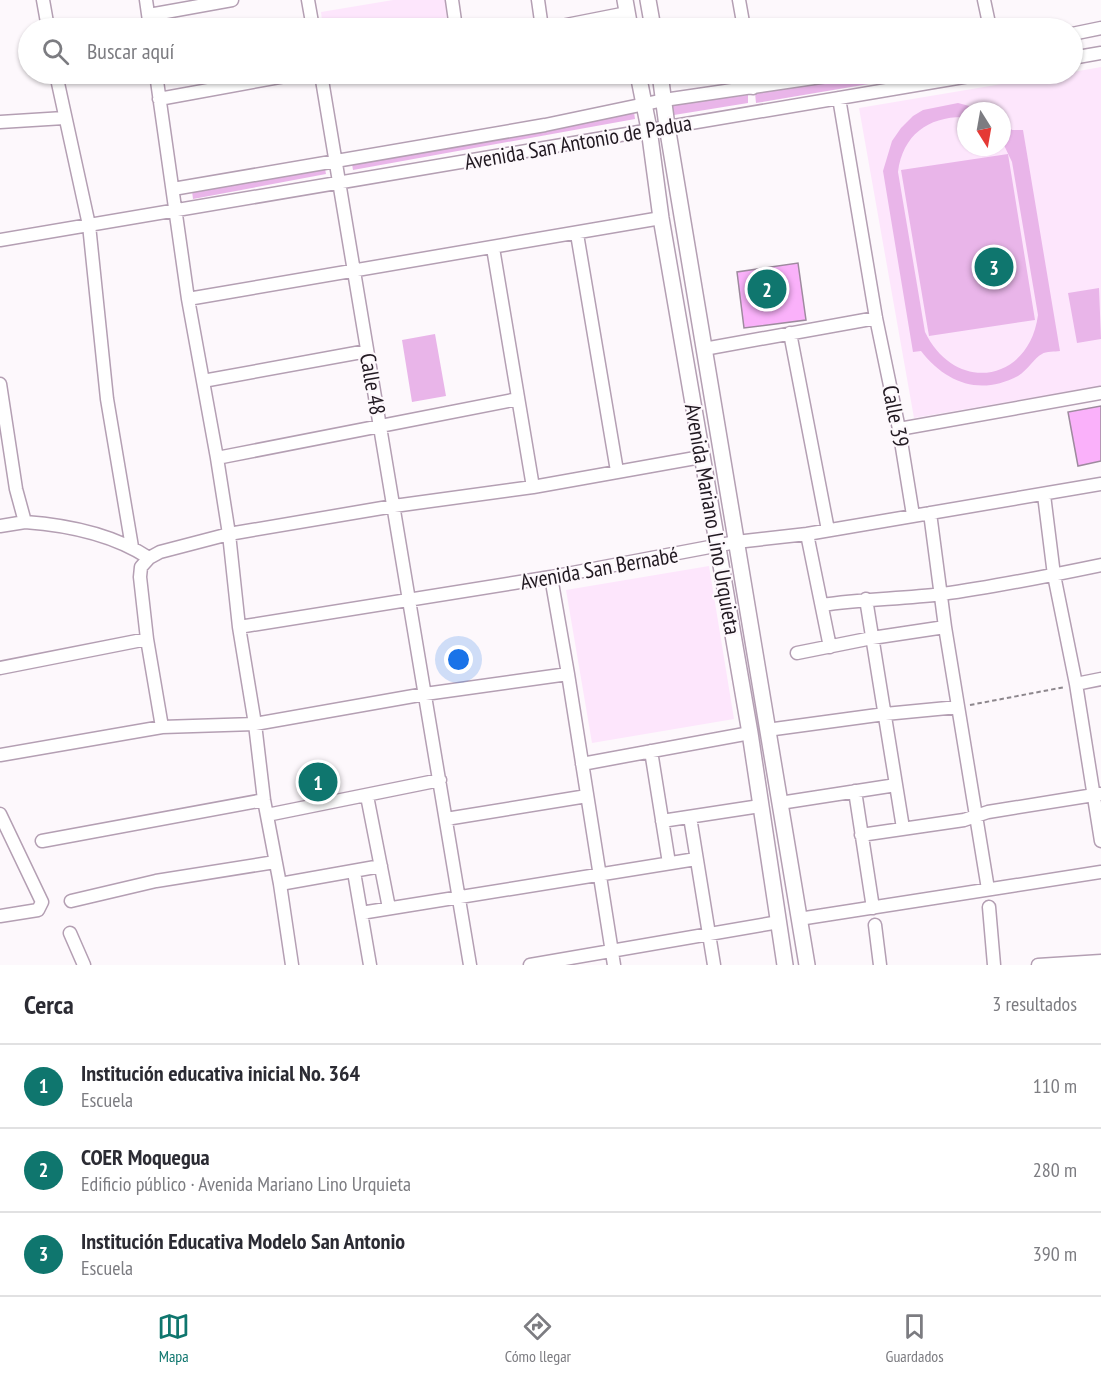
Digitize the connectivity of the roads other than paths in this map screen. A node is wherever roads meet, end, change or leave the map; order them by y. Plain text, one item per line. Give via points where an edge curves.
1 (43, 0) edge
2 (146, 0) edge
3 (232, 0) edge
4 (308, 0) edge
5 (452, 0) edge
6 (538, 0) edge
7 (648, 0) edge
8 (739, 0) edge
9 (984, 0) edge
10 (627, 14) edge
11 (148, 15) junction
12 (46, 18) edge
13 (148, 18) edge
14 (311, 18) edge
15 (455, 18) edge
16 (541, 18) edge
17 (605, 18) edge
18 (651, 18) edge
19 (742, 18) edge
20 (988, 18) edge
21 (1101, 28) edge
22 (1083, 32) edge
23 (1101, 53) edge
24 (1083, 56) edge
25 (58, 84) edge
26 (157, 84) edge
27 (241, 84) edge
28 (323, 84) edge
29 (641, 84) edge
30 (662, 84) edge
31 (752, 84) edge
32 (778, 84) edge
33 (922, 84) edge
34 (753, 88) junction
35 (839, 98) junction
36 (159, 99) junction
37 (664, 100) junction
38 (644, 104) junction
39 (64, 118) junction
40 (0, 122) edge
41 (545, 125) junction
42 (667, 126) junction
43 (650, 129) junction
44 (445, 142) junction
45 (548, 147) junction
46 (335, 161) junction
47 (448, 164) junction
48 (339, 183) junction
49 (173, 189) junction
50 (176, 211) junction
51 (661, 218) junction
52 (89, 225) junction
53 (577, 234) junction
54 (0, 240) edge
55 (493, 248) junction
56 (354, 271) junction
57 (188, 298) junction
58 (876, 318) junction
59 (790, 333) junction
60 (704, 349) junction
61 (367, 351) junction
62 (203, 381) junction
63 (0, 384) edge
64 (1101, 393) edge
65 (518, 399) junction
66 (380, 427) junction
67 (899, 429) junction
68 (702, 457) junction
69 (217, 458) junction
70 (617, 471) junction
71 (1101, 484) edge
72 (533, 487) junction
73 (1044, 495) junction
74 (394, 506) junction
75 (930, 513) junction
76 (913, 515) junction
77 (25, 522) junction
78 (0, 526) edge
79 (828, 530) junction
80 (229, 534) junction
81 (807, 534) junction
82 (736, 542) junction
83 (718, 546) junction
84 (132, 547) junction
85 (149, 558) junction
86 (1101, 565) edge
87 (1054, 575) junction
88 (551, 577) junction
89 (940, 594) junction
90 (866, 599) junction
91 (409, 600) junction
92 (822, 604) junction
93 (238, 627) junction
94 (945, 627) junction
95 (872, 638) junction
96 (147, 639) junction
97 (830, 647) junction
98 (797, 653) dead end
99 (0, 668) edge
100 (568, 674) junction
101 (1101, 679) edge
102 (1076, 684) junction
103 (425, 694) junction
104 (958, 707) junction
105 (885, 714) junction
106 (255, 724) junction
107 (162, 727) junction
108 (767, 730) junction
109 (750, 733) junction
110 (651, 751) junction
111 (0, 755) edge
112 (582, 764) junction
113 (440, 780) junction
114 (896, 785) junction
115 (855, 791) junction
116 (1097, 794) edge
117 (367, 796) junction
118 (587, 796) junction
119 (264, 800) junction
120 (780, 803) junction
121 (760, 806) junction
122 (0, 814) edge
123 (267, 815) junction
124 (976, 816) junction
125 (690, 817) junction
126 (446, 819) junction
127 (662, 821) junction
128 (903, 828) junction
129 (861, 835) junction
130 (1101, 841) edge
131 (42, 842) dead end
132 (696, 859) junction
133 (274, 862) junction
134 (669, 863) junction
135 (381, 866) junction
136 (354, 872) junction
137 (1101, 872) edge
138 (599, 874) junction
139 (280, 884) junction
140 (988, 889) junction
141 (458, 896) junction
142 (70, 901) dead end
143 (989, 907) dead end
144 (389, 908) junction
145 (873, 908) junction
146 (361, 913) junction
147 (0, 916) edge
148 (800, 919) junction
149 (779, 922) junction
150 (875, 924) dead end
151 (69, 933) dead end
152 (709, 934) junction
153 (612, 951) junction
154 (1101, 961) edge
155 (84, 965) edge
156 (292, 965) edge
157 (370, 965) edge
158 (470, 965) edge
159 (530, 965) edge
160 (614, 965) edge
161 (714, 965) edge
162 (785, 965) edge
163 (807, 965) edge
164 (880, 965) edge
165 (994, 965) edge
166 (1038, 965) edge
167 (1097, 965) edge

1 - 12 street
2 - 11 street
3 - 11 street
4 - 14 street
5 - 15 street
6 - 16 street
7 - 18 main road
8 - 19 street
9 - 20 street
10 - 17 street
11 - 13 street
21 - 22 street
23 - 24 street
25 - 39 street
26 - 36 street
27 - 36 street
28 - 46 street, Calle 48
29 - 38 main road, Avenida Mariano Lino Urquieta
30 - 37 main road, Avenida Mariano Lino Urquieta
31 - 34 street
32 - 34 street, Avenida San Antonio de Padua
33 - 35 street, Avenida San Antonio de Padua
34 - 37 street, Avenida San Antonio de Padua
35 - 42 street, Avenida San Antonio de Padua
35 - 58 street, Calle 39
36 - 49 street
37 - 38 street, Avenida San Antonio de Padua
37 - 42 main road, Avenida Mariano Lino Urquieta
38 - 41 street, Avenida San Antonio de Padua
38 - 43 main road, Avenida Mariano Lino Urquieta
39 - 40 street
39 - 52 street
41 - 44 street, Avenida San Antonio de Padua
41 - 45 street
42 - 43 street, Avenida San Antonio de Padua
42 - 60 main road, Avenida Mariano Lino Urquieta
43 - 45 street, Avenida San Antonio de Padua
43 - 51 main road, Avenida Mariano Lino Urquieta
44 - 46 street, Avenida San Antonio de Padua
44 - 47 street
45 - 47 street, Avenida San Antonio de Padua
46 - 48 street, Calle 48
46 - 49 street, Avenida San Antonio de Padua
47 - 48 street, Avenida San Antonio de Padua
48 - 50 street, Avenida San Antonio de Padua
48 - 56 street, Calle 48
49 - 50 street
50 - 52 street, Avenida San Antonio de Padua
50 - 57 street
51 - 53 street
51 - 68 main road, Avenida Mariano Lino Urquieta
52 - 54 street, Avenida San Antonio de Padua
52 - 84 street via 107,399
53 - 55 street
53 - 70 street
55 - 56 street
55 - 65 street
56 - 57 street
56 - 61 street, Calle 48
57 - 62 street
58 - 59 street
58 - 67 street, Calle 39
59 - 60 street
59 - 79 street
60 - 82 main road, Avenida Mariano Lino Urquieta
61 - 62 street
61 - 66 street, Calle 48
62 - 69 street
63 - 77 street
64 - 67 street
65 - 66 street
65 - 72 street
66 - 69 street
66 - 74 street, Calle 48
67 - 76 street, Calle 39
68 - 70 street
68 - 83 main road, Avenida Mariano Lino Urquieta
69 - 80 street
70 - 72 street
71 - 73 street, Avenida San Bernabé
72 - 74 street
73 - 75 street, Avenida San Bernabé
73 - 87 street
74 - 80 street
74 - 91 street, Calle 48
75 - 76 street, Avenida San Bernabé
75 - 89 street
76 - 79 street, Avenida San Bernabé
77 - 78 street
77 - 84 street via 52,524
79 - 81 street, Avenida San Bernabé
80 - 85 street
80 - 93 street
81 - 82 street, Avenida San Bernabé
81 - 92 street
82 - 83 street, Avenida San Bernabé
82 - 108 main road, Avenida Mariano Lino Urquieta
83 - 88 street, Avenida San Bernabé
83 - 109 main road, Avenida Mariano Lino Urquieta
84 - 85 street
85 - 96 street via 141,567 140,577
86 - 87 street
87 - 89 street
87 - 102 street
88 - 91 street, Avenida San Bernabé
88 - 100 street
89 - 90 street
89 - 94 street
90 - 92 street
90 - 95 street
91 - 93 street, Avenida San Bernabé
91 - 103 street, Calle 48
92 - 97 street
93 - 106 street
94 - 95 street
94 - 104 street
95 - 97 street
95 - 105 street
96 - 99 street
96 - 107 street
97 - 98 street
100 - 103 street
100 - 112 street
101 - 102 street
102 - 116 street
103 - 106 street
103 - 113 street, Calle 48
104 - 105 street
104 - 124 street
105 - 108 street
105 - 114 street
106 - 107 street
106 - 119 street
107 - 111 street
108 - 120 main road, Avenida Mariano Lino Urquieta
109 - 110 street
109 - 121 main road, Avenida Mariano Lino Urquieta
110 - 112 street
110 - 127 street
112 - 118 street
113 - 117 street
113 - 126 street, Calle 48
114 - 115 street
114 - 128 street
115 - 120 street
115 - 129 street
116 - 124 street
116 - 130 street
117 - 123 street
117 - 135 street
118 - 126 street
118 - 138 street
119 - 123 street
119 - 131 street
120 - 148 main road, Avenida Mariano Lino Urquieta
121 - 125 street
121 - 149 main road, Avenida Mariano Lino Urquieta
122 - 147 street via 42,902 38,910
123 - 133 street
124 - 128 street
124 - 140 street
125 - 127 street
125 - 132 street
126 - 141 street, Calle 48
127 - 134 street
128 - 129 street
129 - 145 street
132 - 134 street
132 - 152 street
133 - 139 street
133 - 142 street via 156,881
134 - 138 street
135 - 136 street
135 - 144 street
136 - 139 street
136 - 146 street
137 - 140 street
138 - 141 street
138 - 153 street
139 - 156 street
140 - 145 street
141 - 144 street
141 - 158 street, Calle 48
143 - 165 street
144 - 146 street
145 - 148 street
146 - 157 street
148 - 163 main road, Avenida Mariano Lino Urquieta
149 - 152 street
149 - 162 main road, Avenida Mariano Lino Urquieta
150 - 164 street
151 - 155 street
152 - 153 street
152 - 161 street
153 - 159 street
153 - 160 street
154 - 166 street
154 - 167 street

